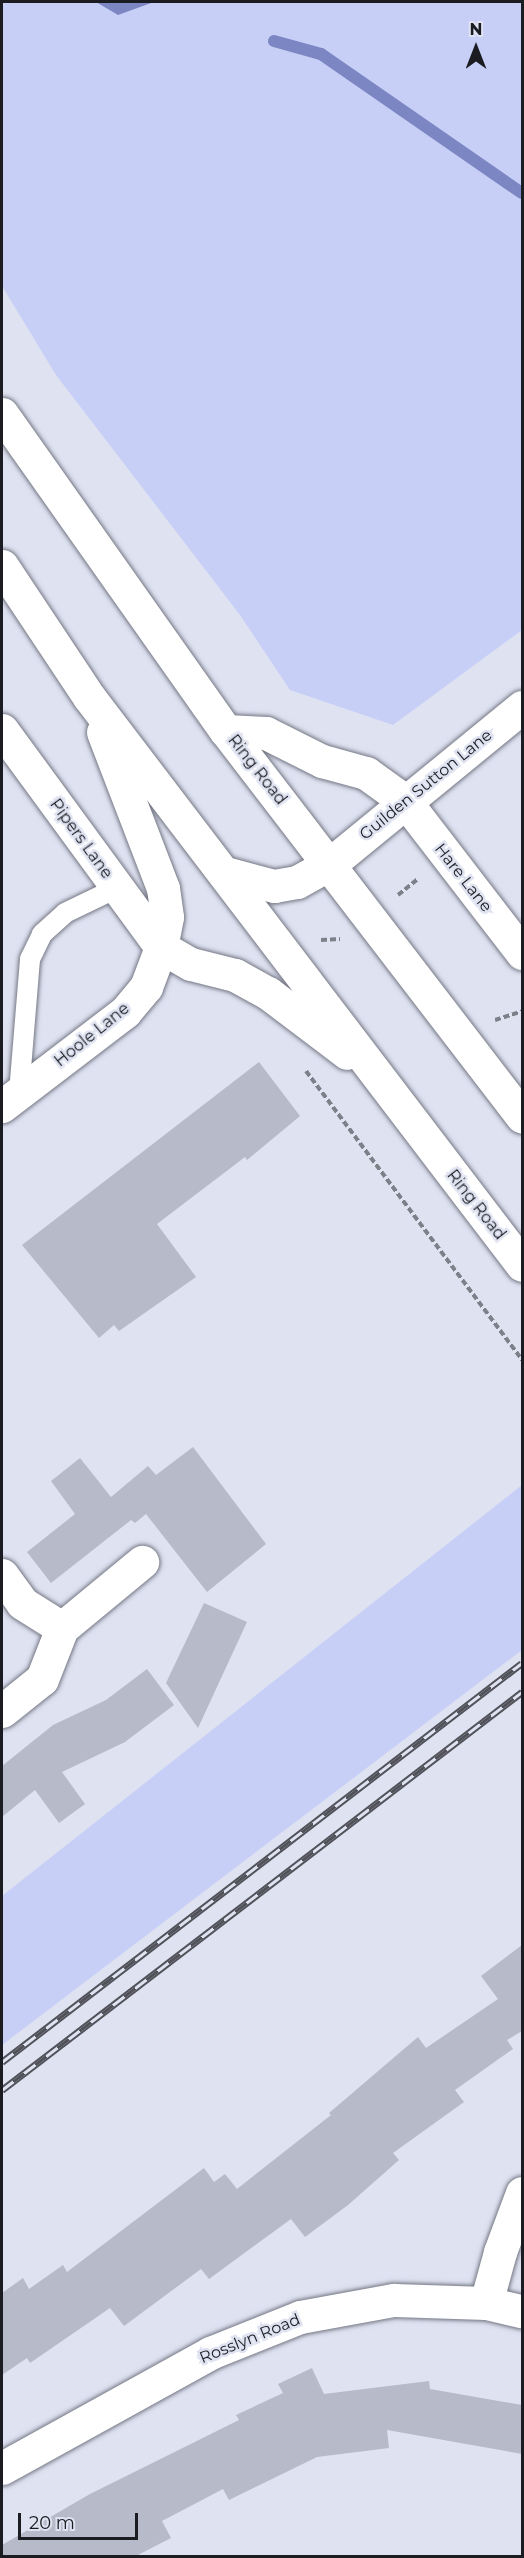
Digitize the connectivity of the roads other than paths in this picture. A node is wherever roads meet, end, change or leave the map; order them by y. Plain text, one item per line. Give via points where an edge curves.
1 (2, 414) edge
2 (2, 566) edge
3 (89, 697) junction
4 (522, 707) edge
5 (2, 730) edge
6 (226, 731) junction
7 (405, 801) junction
8 (330, 864) junction
9 (225, 873) junction
10 (117, 888) junction
11 (161, 947) junction
12 (522, 953) edge
13 (376, 1074) junction
14 (10, 1100) edge
15 (522, 1117) edge
16 (522, 1264) edge
17 (142, 1562) dead end
18 (2, 1575) edge
19 (62, 1628) junction
20 (2, 1711) edge
21 (522, 2193) edge
22 (486, 2303) junction
23 (522, 2311) edge
24 (2, 2468) edge

1 - 6 main road, Ring Road
2 - 3 main road, Ring Road
3 - 9 main road, Ring Road
3 - 11 main road, Hoole Lane via 163,888 167,916
4 - 7 main road, Guilden Sutton Lane
5 - 10 main road, Pipers Lane
6 - 7 main road, Hare Lane via 266,733 322,761 366,773
6 - 8 main road, Ring Road
7 - 8 main road, Guilden Sutton Lane
7 - 12 main road, Hare Lane
8 - 9 main road, Guilden Sutton Lane via 297,882 274,886
8 - 15 main road, Ring Road
9 - 13 main road, Ring Road
10 - 11 main road, Pipers Lane
10 - 14 lane via 65,913 42,934 30,959
11 - 13 main road via 191,964 235,975 268,993
11 - 14 main road, Hoole Lane via 146,987 125,1012
13 - 16 main road, Ring Road
17 - 19 main road
18 - 19 main road via 22,1603
19 - 20 main road via 42,1679
21 - 22 main road
22 - 23 main road, Rosslyn Road
22 - 24 main road, Rosslyn Road via 394,2300 300,2317 210,2353

